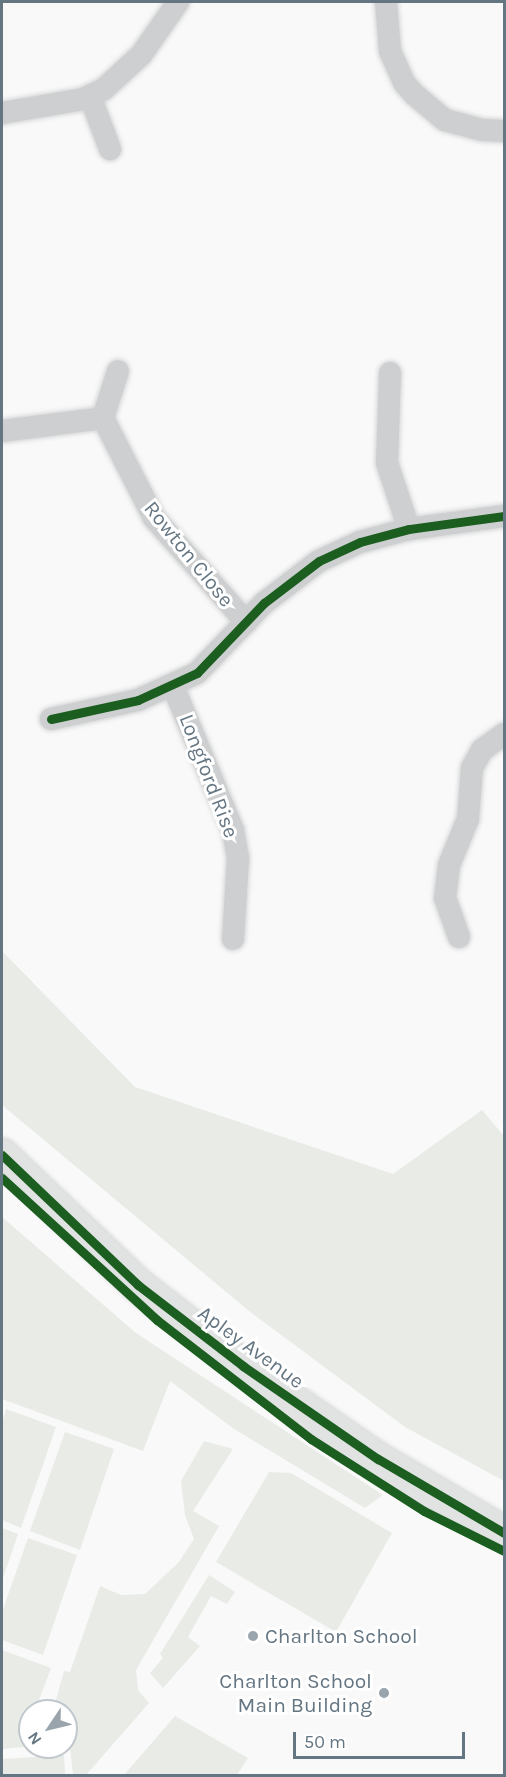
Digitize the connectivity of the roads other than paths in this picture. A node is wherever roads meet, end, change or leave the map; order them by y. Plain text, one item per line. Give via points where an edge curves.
1 (178, 2) edge
2 (386, 2) edge
3 (90, 96) junction
4 (2, 113) edge
5 (504, 131) edge
6 (110, 149) dead end
7 (118, 371) dead end
8 (390, 374) dead end
9 (103, 418) junction
10 (2, 431) edge
11 (504, 516) edge
12 (410, 529) junction
13 (246, 622) junction
14 (173, 686) junction
15 (51, 719) dead end
16 (504, 734) edge
17 (459, 937) dead end
18 (233, 939) dead end
19 (2, 1155) edge
20 (504, 1533) edge

1 - 3 street via 123,76
2 - 5 street via 390,51 405,84 415,95 445,120
3 - 4 street
3 - 6 street
7 - 9 street
8 - 12 street via 387,463
9 - 10 street
9 - 13 street, Rowton Close via 154,518
11 - 12 street
12 - 13 street via 360,542 319,561 264,603
13 - 14 street via 197,673
14 - 15 street via 107,709
14 - 18 street, Longford Rise via 233,830 238,858
16 - 17 street via 482,750 472,768 468,819 448,865 445,898
19 - 20 street, Apley Avenue via 138,1285 243,1366 378,1459

